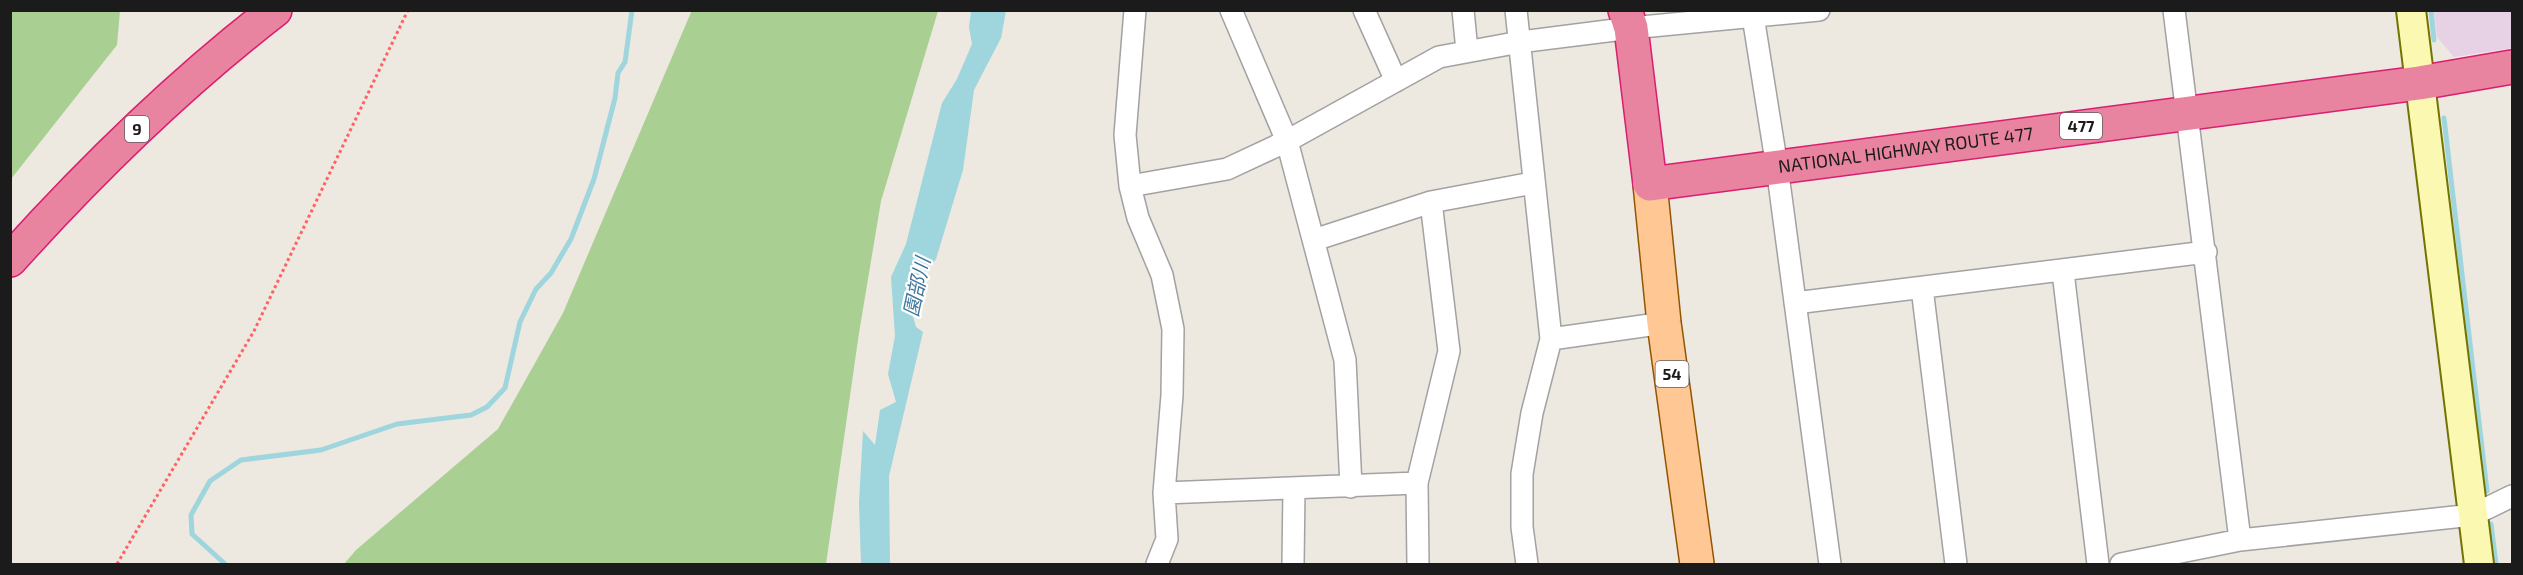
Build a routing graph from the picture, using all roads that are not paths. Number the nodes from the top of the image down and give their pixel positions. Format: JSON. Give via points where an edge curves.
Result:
{"nodes":[{"id":1,"x":1135,"y":10,"type":"edge"},
{"id":2,"x":1231,"y":10,"type":"edge"},
{"id":3,"x":1364,"y":10,"type":"edge"},
{"id":4,"x":1463,"y":10,"type":"edge"},
{"id":5,"x":1516,"y":10,"type":"edge"},
{"id":6,"x":1820,"y":10,"type":"edge"},
{"id":7,"x":2174,"y":10,"type":"edge"},
{"id":8,"x":2410,"y":10,"type":"edge"},
{"id":9,"x":261,"y":14,"type":"edge"},
{"id":10,"x":1753,"y":14,"type":"edge"},
{"id":11,"x":1628,"y":19,"type":"edge"},
{"id":12,"x":1520,"y":42,"type":"junction"},
{"id":13,"x":1467,"y":51,"type":"junction"},
{"id":14,"x":2512,"y":68,"type":"edge"},
{"id":15,"x":1395,"y":81,"type":"junction"},
{"id":16,"x":2419,"y":83,"type":"junction"},
{"id":17,"x":2188,"y":111,"type":"junction"},
{"id":18,"x":1287,"y":141,"type":"junction"},
{"id":19,"x":1777,"y":167,"type":"junction"},
{"id":20,"x":1533,"y":183,"type":"junction"},
{"id":21,"x":1650,"y":184,"type":"junction"},
{"id":22,"x":1130,"y":186,"type":"junction"},
{"id":23,"x":1431,"y":202,"type":"junction"},
{"id":24,"x":1314,"y":240,"type":"junction"},
{"id":25,"x":2206,"y":252,"type":"junction"},
{"id":26,"x":10,"y":260,"type":"edge"},
{"id":27,"x":2063,"y":272,"type":"junction"},
{"id":28,"x":1922,"y":288,"type":"junction"},
{"id":29,"x":1795,"y":303,"type":"junction"},
{"id":30,"x":1664,"y":323,"type":"junction"},
{"id":31,"x":1551,"y":339,"type":"junction"},
{"id":32,"x":1417,"y":483,"type":"junction"},
{"id":33,"x":1351,"y":487,"type":"junction"},
{"id":34,"x":1294,"y":489,"type":"junction"},
{"id":35,"x":1164,"y":493,"type":"junction"},
{"id":36,"x":2512,"y":496,"type":"edge"},
{"id":37,"x":2473,"y":515,"type":"junction"},
{"id":38,"x":2240,"y":540,"type":"junction"},
{"id":39,"x":1157,"y":564,"type":"edge"},
{"id":40,"x":1293,"y":564,"type":"edge"},
{"id":41,"x":1418,"y":564,"type":"edge"},
{"id":42,"x":1527,"y":564,"type":"edge"},
{"id":43,"x":1697,"y":564,"type":"edge"},
{"id":44,"x":1830,"y":564,"type":"edge"},
{"id":45,"x":1956,"y":564,"type":"edge"},
{"id":46,"x":2098,"y":564,"type":"edge"},
{"id":47,"x":2121,"y":564,"type":"edge"},
{"id":48,"x":2479,"y":564,"type":"edge"}],
"edges":[{"from":1,"to":22,"type":"street","via":[[1125,135]]},
{"from":2,"to":18,"type":"street"},
{"from":3,"to":15,"type":"street"},
{"from":4,"to":13,"type":"street"},
{"from":5,"to":12,"type":"street"},
{"from":6,"to":10,"type":"street"},
{"from":7,"to":17,"type":"street"},
{"from":8,"to":16,"type":"street"},
{"from":9,"to":26,"type":"highway","number":"9","via":[[83,180]]},
{"from":10,"to":11,"type":"street"},
{"from":10,"to":19,"type":"street"},
{"from":11,"to":12,"type":"street"},
{"from":11,"to":21,"type":"highway"},
{"from":12,"to":13,"type":"street"},
{"from":12,"to":20,"type":"street"},
{"from":13,"to":15,"type":"street","via":[[1439,57]]},
{"from":14,"to":16,"type":"highway","name":"NATIONAL HIGHWAY ROUTE 477","number":"477"},
{"from":15,"to":18,"type":"street"},
{"from":16,"to":17,"type":"highway","name":"NATIONAL HIGHWAY ROUTE 477","number":"477"},
{"from":16,"to":37,"type":"street"},
{"from":17,"to":19,"type":"highway","name":"NATIONAL HIGHWAY ROUTE 477","number":"477"},
{"from":17,"to":25,"type":"street"},
{"from":18,"to":22,"type":"street","via":[[1227,169]]},
{"from":18,"to":24,"type":"street"},
{"from":19,"to":21,"type":"highway","name":"NATIONAL HIGHWAY ROUTE 477","number":"477"},
{"from":19,"to":29,"type":"street"},
{"from":20,"to":23,"type":"street"},
{"from":20,"to":31,"type":"street"},
{"from":21,"to":30,"type":"main road","number":"54"},
{"from":22,"to":35,"type":"street","via":[[1138,218],[1162,275],[1173,329]]},
{"from":23,"to":24,"type":"street"},
{"from":23,"to":32,"type":"street","via":[[1449,351]]},
{"from":24,"to":33,"type":"street","via":[[1345,360]]},
{"from":25,"to":27,"type":"street"},
{"from":25,"to":38,"type":"street"},
{"from":27,"to":28,"type":"street"},
{"from":27,"to":46,"type":"street"},
{"from":28,"to":29,"type":"street"},
{"from":28,"to":45,"type":"street"},
{"from":29,"to":44,"type":"street"},
{"from":30,"to":31,"type":"street"},
{"from":30,"to":43,"type":"main road","number":"54"},
{"from":31,"to":42,"type":"street","via":[[1532,413],[1522,474]]},
{"from":32,"to":33,"type":"street"},
{"from":32,"to":41,"type":"street"},
{"from":33,"to":34,"type":"street"},
{"from":34,"to":35,"type":"street"},
{"from":34,"to":40,"type":"street"},
{"from":35,"to":39,"type":"street","via":[[1167,539]]},
{"from":36,"to":37,"type":"street"},
{"from":37,"to":38,"type":"street"},
{"from":37,"to":48,"type":"street"},
{"from":38,"to":47,"type":"street"}]}
